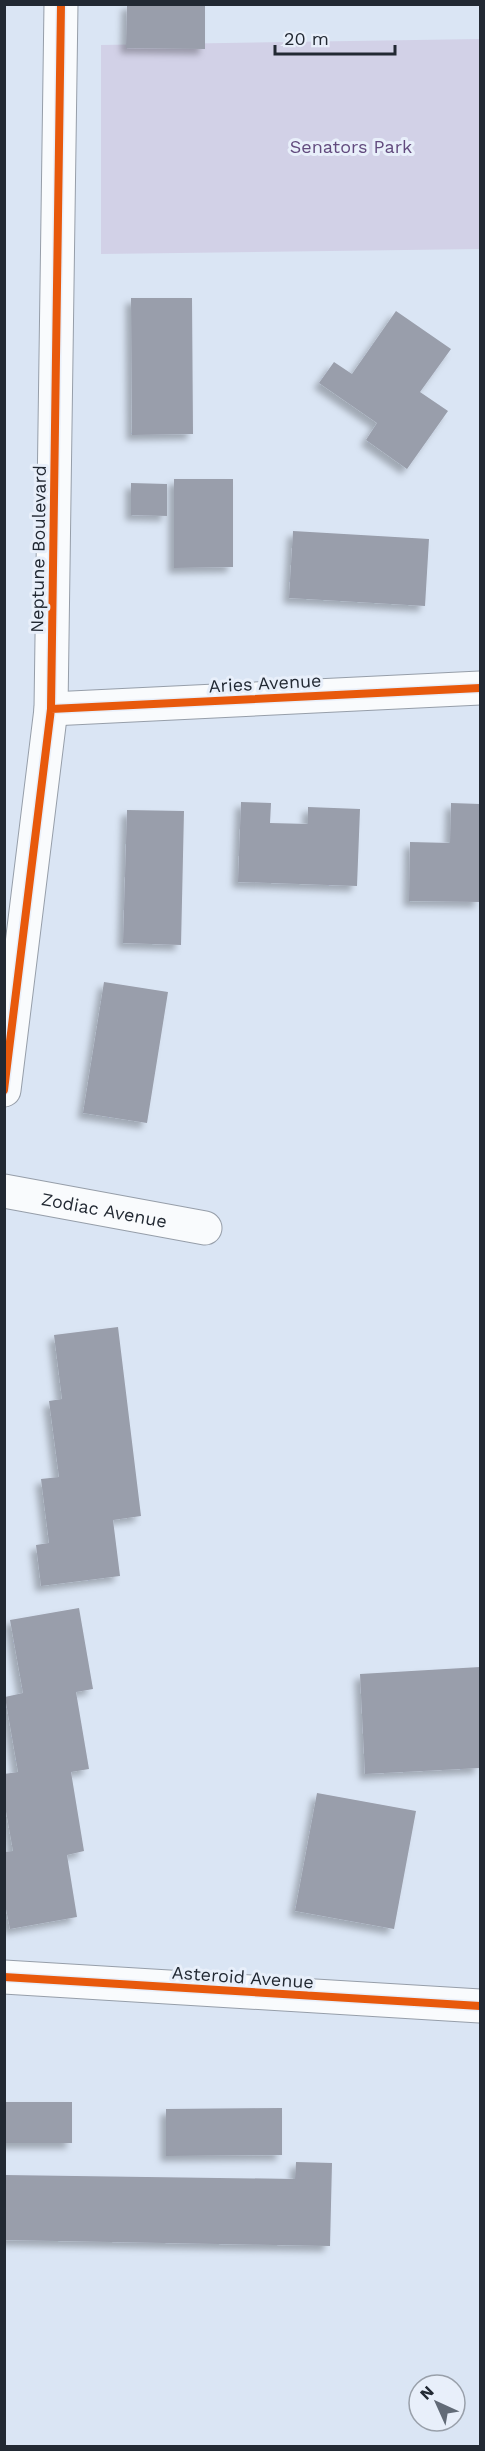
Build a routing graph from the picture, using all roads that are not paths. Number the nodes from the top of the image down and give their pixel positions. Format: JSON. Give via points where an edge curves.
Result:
{"nodes":[{"id":1,"x":61,"y":4,"type":"edge"},
{"id":2,"x":480,"y":688,"type":"edge"},
{"id":3,"x":51,"y":709,"type":"junction"},
{"id":4,"x":4,"y":1090,"type":"edge"},
{"id":5,"x":4,"y":1191,"type":"edge"},
{"id":6,"x":205,"y":1228,"type":"dead end"},
{"id":7,"x":4,"y":1977,"type":"edge"},
{"id":8,"x":480,"y":2006,"type":"edge"}],
"edges":[{"from":1,"to":3,"type":"street","name":"Neptune Boulevard"},
{"from":2,"to":3,"type":"street","name":"Aries Avenue"},
{"from":3,"to":4,"type":"street","name":"Neptune Boulevard"},
{"from":5,"to":6,"type":"street","name":"Zodiac Avenue"},
{"from":7,"to":8,"type":"street","name":"Asteroid Avenue"}]}
